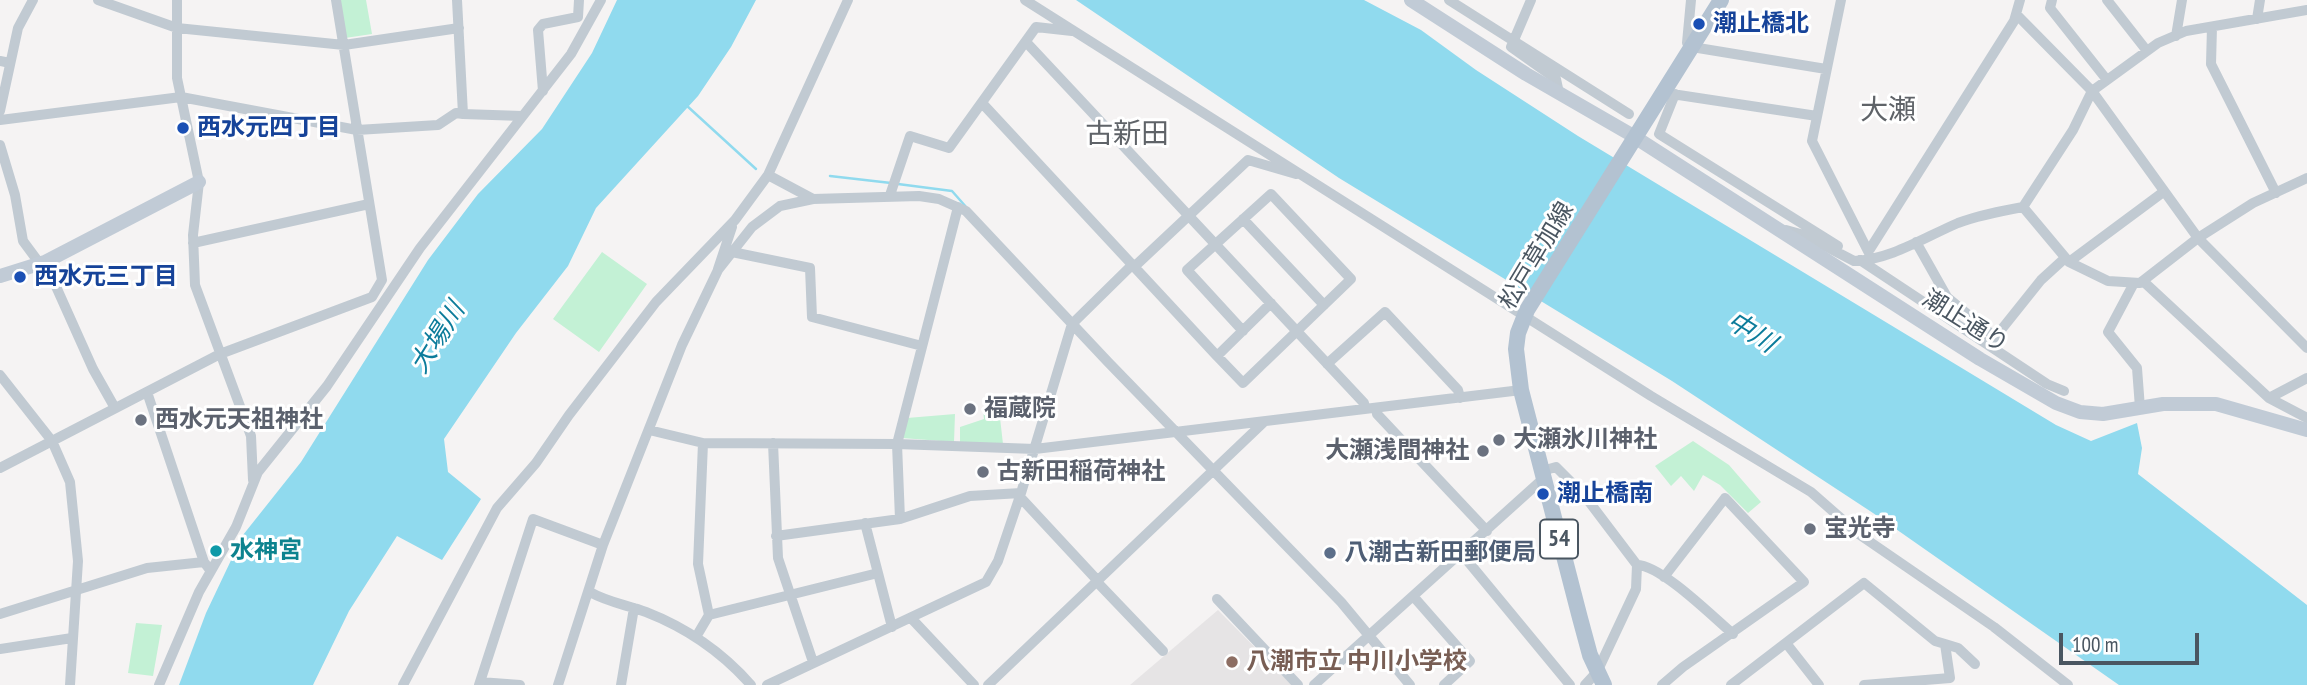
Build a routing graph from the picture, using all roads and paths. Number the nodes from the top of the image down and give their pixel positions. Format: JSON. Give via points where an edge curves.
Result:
{"nodes":[{"id":1,"x":33,"y":0,"type":"edge"},
{"id":2,"x":98,"y":0,"type":"edge"},
{"id":3,"x":177,"y":0,"type":"edge"},
{"id":4,"x":336,"y":0,"type":"edge"},
{"id":5,"x":457,"y":0,"type":"edge"},
{"id":6,"x":579,"y":0,"type":"edge"},
{"id":7,"x":601,"y":0,"type":"edge"},
{"id":8,"x":848,"y":0,"type":"edge"},
{"id":9,"x":1025,"y":0,"type":"edge"},
{"id":10,"x":1411,"y":0,"type":"edge"},
{"id":11,"x":1449,"y":0,"type":"edge"},
{"id":12,"x":1531,"y":0,"type":"edge"},
{"id":13,"x":1692,"y":0,"type":"edge"},
{"id":14,"x":1721,"y":0,"type":"edge"},
{"id":15,"x":1841,"y":0,"type":"edge"},
{"id":16,"x":2020,"y":0,"type":"edge"},
{"id":17,"x":2052,"y":0,"type":"edge"},
{"id":18,"x":2107,"y":0,"type":"edge"},
{"id":19,"x":2182,"y":0,"type":"edge"},
{"id":20,"x":2260,"y":0,"type":"edge"},
{"id":21,"x":2307,"y":10,"type":"edge"},
{"id":22,"x":2017,"y":15,"type":"junction"},
{"id":23,"x":2257,"y":19,"type":"junction"},
{"id":24,"x":2212,"y":27,"type":"junction"},
{"id":25,"x":177,"y":28,"type":"junction"},
{"id":26,"x":458,"y":28,"type":"junction"},
{"id":27,"x":1076,"y":32,"type":"junction"},
{"id":28,"x":2176,"y":36,"type":"junction"},
{"id":29,"x":1026,"y":42,"type":"junction"},
{"id":30,"x":1512,"y":42,"type":"junction"},
{"id":31,"x":344,"y":45,"type":"junction"},
{"id":32,"x":1692,"y":47,"type":"junction"},
{"id":33,"x":2147,"y":51,"type":"junction"},
{"id":34,"x":5,"y":62,"type":"edge"},
{"id":35,"x":1826,"y":69,"type":"junction"},
{"id":36,"x":2108,"y":80,"type":"junction"},
{"id":37,"x":543,"y":91,"type":"junction"},
{"id":38,"x":2092,"y":92,"type":"junction"},
{"id":39,"x":1559,"y":93,"type":"junction"},
{"id":40,"x":1670,"y":93,"type":"junction"},
{"id":41,"x":181,"y":97,"type":"junction"},
{"id":42,"x":982,"y":103,"type":"junction"},
{"id":43,"x":0,"y":111,"type":"edge"},
{"id":44,"x":463,"y":114,"type":"junction"},
{"id":45,"x":1629,"y":114,"type":"dead end"},
{"id":46,"x":522,"y":116,"type":"junction"},
{"id":47,"x":1817,"y":116,"type":"junction"},
{"id":48,"x":0,"y":120,"type":"edge"},
{"id":49,"x":357,"y":131,"type":"junction"},
{"id":50,"x":1632,"y":143,"type":"junction"},
{"id":51,"x":0,"y":145,"type":"edge"},
{"id":52,"x":768,"y":174,"type":"junction"},
{"id":53,"x":1301,"y":175,"type":"junction"},
{"id":54,"x":2307,"y":178,"type":"edge"},
{"id":55,"x":199,"y":182,"type":"junction"},
{"id":56,"x":2162,"y":193,"type":"junction"},
{"id":57,"x":2276,"y":193,"type":"junction"},
{"id":58,"x":890,"y":195,"type":"junction"},
{"id":59,"x":813,"y":199,"type":"junction"},
{"id":60,"x":369,"y":204,"type":"junction"},
{"id":61,"x":958,"y":207,"type":"junction"},
{"id":62,"x":2023,"y":207,"type":"junction"},
{"id":63,"x":1189,"y":216,"type":"junction"},
{"id":64,"x":1243,"y":219,"type":"junction"},
{"id":65,"x":735,"y":220,"type":"junction"},
{"id":66,"x":1769,"y":226,"type":"junction"},
{"id":67,"x":2198,"y":238,"type":"junction"},
{"id":68,"x":1916,"y":242,"type":"junction"},
{"id":69,"x":193,"y":243,"type":"junction"},
{"id":70,"x":1215,"y":244,"type":"junction"},
{"id":71,"x":732,"y":252,"type":"junction"},
{"id":72,"x":1866,"y":257,"type":"junction"},
{"id":73,"x":2066,"y":261,"type":"junction"},
{"id":74,"x":43,"y":263,"type":"junction"},
{"id":75,"x":1132,"y":267,"type":"junction"},
{"id":76,"x":718,"y":270,"type":"junction"},
{"id":77,"x":0,"y":276,"type":"edge"},
{"id":78,"x":2139,"y":283,"type":"junction"},
{"id":79,"x":1271,"y":303,"type":"junction"},
{"id":80,"x":1325,"y":304,"type":"junction"},
{"id":81,"x":1526,"y":313,"type":"junction"},
{"id":82,"x":1072,"y":324,"type":"junction"},
{"id":83,"x":1243,"y":331,"type":"junction"},
{"id":84,"x":1297,"y":331,"type":"junction"},
{"id":85,"x":1993,"y":342,"type":"junction"},
{"id":86,"x":922,"y":346,"type":"junction"},
{"id":87,"x":2307,"y":348,"type":"edge"},
{"id":88,"x":220,"y":354,"type":"junction"},
{"id":89,"x":1217,"y":356,"type":"junction"},
{"id":90,"x":1327,"y":364,"type":"junction"},
{"id":91,"x":0,"y":375,"type":"edge"},
{"id":92,"x":2307,"y":378,"type":"edge"},
{"id":93,"x":1521,"y":390,"type":"junction"},
{"id":94,"x":2064,"y":391,"type":"dead end"},
{"id":95,"x":146,"y":392,"type":"junction"},
{"id":96,"x":1460,"y":398,"type":"junction"},
{"id":97,"x":2269,"y":398,"type":"junction"},
{"id":98,"x":115,"y":408,"type":"junction"},
{"id":99,"x":1376,"y":408,"type":"junction"},
{"id":100,"x":2140,"y":408,"type":"junction"},
{"id":101,"x":1365,"y":409,"type":"junction"},
{"id":102,"x":2307,"y":418,"type":"edge"},
{"id":103,"x":1265,"y":422,"type":"junction"},
{"id":104,"x":649,"y":430,"type":"junction"},
{"id":105,"x":2307,"y":430,"type":"edge"},
{"id":106,"x":1177,"y":432,"type":"junction"},
{"id":107,"x":52,"y":441,"type":"junction"},
{"id":108,"x":703,"y":443,"type":"junction"},
{"id":109,"x":773,"y":443,"type":"junction"},
{"id":110,"x":897,"y":444,"type":"junction"},
{"id":111,"x":1035,"y":449,"type":"junction"},
{"id":112,"x":0,"y":468,"type":"edge"},
{"id":113,"x":1213,"y":471,"type":"junction"},
{"id":114,"x":1543,"y":474,"type":"junction"},
{"id":115,"x":253,"y":481,"type":"junction"},
{"id":116,"x":1021,"y":495,"type":"junction"},
{"id":117,"x":900,"y":519,"type":"junction"},
{"id":118,"x":865,"y":523,"type":"junction"},
{"id":119,"x":1487,"y":531,"type":"junction"},
{"id":120,"x":776,"y":536,"type":"junction"},
{"id":121,"x":603,"y":545,"type":"junction"},
{"id":122,"x":1461,"y":553,"type":"junction"},
{"id":123,"x":1637,"y":565,"type":"junction"},
{"id":124,"x":207,"y":566,"type":"junction"},
{"id":125,"x":878,"y":573,"type":"junction"},
{"id":126,"x":1664,"y":577,"type":"junction"},
{"id":127,"x":1098,"y":581,"type":"junction"},
{"id":128,"x":76,"y":590,"type":"junction"},
{"id":129,"x":590,"y":592,"type":"junction"},
{"id":130,"x":790,"y":595,"type":"junction"},
{"id":131,"x":1413,"y":596,"type":"junction"},
{"id":132,"x":1217,"y":599,"type":"dead end"},
{"id":133,"x":634,"y":608,"type":"junction"},
{"id":134,"x":0,"y":614,"type":"edge"},
{"id":135,"x":709,"y":615,"type":"junction"},
{"id":136,"x":911,"y":618,"type":"junction"},
{"id":137,"x":892,"y":627,"type":"junction"},
{"id":138,"x":1371,"y":634,"type":"junction"},
{"id":139,"x":1733,"y":634,"type":"junction"},
{"id":140,"x":695,"y":636,"type":"junction"},
{"id":141,"x":72,"y":638,"type":"junction"},
{"id":142,"x":1786,"y":643,"type":"junction"},
{"id":143,"x":1945,"y":644,"type":"junction"},
{"id":144,"x":0,"y":649,"type":"edge"},
{"id":145,"x":1163,"y":651,"type":"dead end"},
{"id":146,"x":813,"y":662,"type":"junction"},
{"id":147,"x":1975,"y":664,"type":"dead end"},
{"id":148,"x":1600,"y":678,"type":"edge"},
{"id":149,"x":480,"y":683,"type":"edge"},
{"id":150,"x":1405,"y":683,"type":"edge"},
{"id":151,"x":70,"y":685,"type":"edge"},
{"id":152,"x":159,"y":685,"type":"edge"},
{"id":153,"x":403,"y":685,"type":"edge"},
{"id":154,"x":520,"y":685,"type":"edge"},
{"id":155,"x":558,"y":685,"type":"edge"},
{"id":156,"x":621,"y":685,"type":"edge"},
{"id":157,"x":751,"y":685,"type":"edge"},
{"id":158,"x":767,"y":685,"type":"edge"},
{"id":159,"x":974,"y":685,"type":"edge"},
{"id":160,"x":988,"y":685,"type":"edge"},
{"id":161,"x":1298,"y":685,"type":"edge"},
{"id":162,"x":1314,"y":685,"type":"edge"},
{"id":163,"x":1444,"y":685,"type":"edge"},
{"id":164,"x":1570,"y":685,"type":"edge"},
{"id":165,"x":1585,"y":685,"type":"edge"},
{"id":166,"x":1662,"y":685,"type":"edge"},
{"id":167,"x":1731,"y":685,"type":"edge"},
{"id":168,"x":1819,"y":685,"type":"edge"},
{"id":169,"x":1864,"y":685,"type":"edge"},
{"id":170,"x":2068,"y":685,"type":"edge"}],
"edges":[{"from":1,"to":34,"type":"street"},
{"from":2,"to":25,"type":"street"},
{"from":3,"to":25,"type":"street"},
{"from":4,"to":31,"type":"street"},
{"from":5,"to":26,"type":"street"},
{"from":6,"to":37,"type":"street","via":[[578,17],[543,23],[538,30]]},
{"from":7,"to":37,"type":"street"},
{"from":8,"to":52,"type":"street"},
{"from":9,"to":27,"type":"street"},
{"from":10,"to":39,"type":"street","name":"潮止通り"},
{"from":11,"to":30,"type":"street"},
{"from":12,"to":30,"type":"street"},
{"from":13,"to":32,"type":"street","via":[[1686,35]]},
{"from":14,"to":32,"type":"main road","name":"松戸草加線","number":"54"},
{"from":15,"to":35,"type":"street"},
{"from":16,"to":22,"type":"street"},
{"from":17,"to":36,"type":"street","via":[[2050,8]]},
{"from":18,"to":33,"type":"street"},
{"from":19,"to":28,"type":"street"},
{"from":20,"to":23,"type":"street"},
{"from":21,"to":23,"type":"street"},
{"from":22,"to":38,"type":"street"},
{"from":22,"to":72,"type":"street"},
{"from":23,"to":24,"type":"street"},
{"from":24,"to":28,"type":"street"},
{"from":24,"to":57,"type":"street","via":[[2211,64]]},
{"from":25,"to":31,"type":"street"},
{"from":25,"to":41,"type":"street"},
{"from":26,"to":31,"type":"street"},
{"from":26,"to":44,"type":"street"},
{"from":27,"to":29,"type":"street","via":[[1036,27]]},
{"from":27,"to":53,"type":"street"},
{"from":28,"to":33,"type":"street"},
{"from":29,"to":42,"type":"street"},
{"from":29,"to":63,"type":"street"},
{"from":30,"to":39,"type":"street","via":[[1511,47],[1523,58],[1556,79]]},
{"from":30,"to":45,"type":"street"},
{"from":31,"to":49,"type":"street"},
{"from":32,"to":35,"type":"street"},
{"from":32,"to":40,"type":"main road","name":"松戸草加線","number":"54"},
{"from":33,"to":36,"type":"street"},
{"from":34,"to":43,"type":"street"},
{"from":35,"to":47,"type":"street"},
{"from":36,"to":38,"type":"street"},
{"from":37,"to":46,"type":"street"},
{"from":38,"to":56,"type":"street"},
{"from":38,"to":62,"type":"street"},
{"from":39,"to":50,"type":"street","name":"潮止通り"},
{"from":40,"to":47,"type":"street"},
{"from":40,"to":50,"type":"main road","name":"松戸草加線","number":"54"},
{"from":40,"to":72,"type":"street","via":[[1658,134]]},
{"from":41,"to":48,"type":"street"},
{"from":41,"to":49,"type":"street"},
{"from":41,"to":55,"type":"street"},
{"from":42,"to":58,"type":"street","via":[[949,148],[910,136]]},
{"from":42,"to":75,"type":"street"},
{"from":44,"to":46,"type":"street"},
{"from":44,"to":49,"type":"street","via":[[456,113],[438,125]]},
{"from":46,"to":115,"type":"street","via":[[428,237],[327,386]]},
{"from":47,"to":72,"type":"street","via":[[1812,141]]},
{"from":49,"to":60,"type":"street"},
{"from":50,"to":66,"type":"street","name":"潮止通り"},
{"from":50,"to":81,"type":"main road","name":"松戸草加線","number":"54"},
{"from":51,"to":74,"type":"street","via":[[23,241]]},
{"from":52,"to":59,"type":"street"},
{"from":52,"to":65,"type":"street"},
{"from":53,"to":63,"type":"street","via":[[1248,160]]},
{"from":53,"to":81,"type":"street"},
{"from":54,"to":57,"type":"street"},
{"from":55,"to":69,"type":"street"},
{"from":55,"to":74,"type":"street"},
{"from":56,"to":67,"type":"street"},
{"from":56,"to":73,"type":"street"},
{"from":57,"to":67,"type":"street"},
{"from":58,"to":59,"type":"street"},
{"from":58,"to":61,"type":"street","via":[[930,197]]},
{"from":59,"to":71,"type":"street","via":[[780,206],[760,219]]},
{"from":60,"to":69,"type":"street"},
{"from":60,"to":88,"type":"street","via":[[382,280],[372,297]]},
{"from":61,"to":82,"type":"street"},
{"from":61,"to":86,"type":"street"},
{"from":62,"to":68,"type":"street","via":[[1972,218]]},
{"from":62,"to":73,"type":"street"},
{"from":63,"to":70,"type":"street"},
{"from":63,"to":75,"type":"street"},
{"from":64,"to":70,"type":"street"},
{"from":64,"to":80,"type":"street"},
{"from":64,"to":80,"type":"street","via":[[1271,194],[1352,279]]},
{"from":65,"to":76,"type":"street"},
{"from":65,"to":153,"type":"street","via":[[656,302],[537,463],[497,509]]},
{"from":66,"to":72,"type":"street","via":[[1804,234],[1842,256]]},
{"from":66,"to":100,"type":"street","name":"潮止通り","via":[[2056,403],[2092,414]]},
{"from":67,"to":78,"type":"street"},
{"from":67,"to":87,"type":"street"},
{"from":68,"to":72,"type":"street"},
{"from":68,"to":85,"type":"street","via":[[1947,298]]},
{"from":69,"to":88,"type":"street","via":[[195,285]]},
{"from":70,"to":79,"type":"street"},
{"from":70,"to":83,"type":"street","via":[[1187,270]]},
{"from":71,"to":76,"type":"street"},
{"from":71,"to":86,"type":"street","via":[[810,268],[812,317]]},
{"from":72,"to":85,"type":"street"},
{"from":73,"to":78,"type":"street","via":[[2108,281]]},
{"from":73,"to":85,"type":"street","via":[[2041,280]]},
{"from":74,"to":77,"type":"street"},
{"from":74,"to":98,"type":"street"},
{"from":75,"to":82,"type":"street"},
{"from":75,"to":89,"type":"street"},
{"from":76,"to":104,"type":"street"},
{"from":78,"to":97,"type":"street"},
{"from":78,"to":100,"type":"street","via":[[2108,331],[2137,368]]},
{"from":79,"to":83,"type":"street"},
{"from":79,"to":84,"type":"street"},
{"from":80,"to":84,"type":"street"},
{"from":81,"to":93,"type":"main road","name":"松戸草加線","number":"54","via":[[1516,348]]},
{"from":81,"to":170,"type":"street","via":[[1811,492],[1860,535],[1994,627]]},
{"from":82,"to":106,"type":"street"},
{"from":82,"to":111,"type":"street"},
{"from":83,"to":89,"type":"street"},
{"from":84,"to":89,"type":"street","via":[[1243,383]]},
{"from":84,"to":90,"type":"street"},
{"from":85,"to":94,"type":"street","via":[[2047,384]]},
{"from":86,"to":110,"type":"street"},
{"from":88,"to":95,"type":"street"},
{"from":88,"to":115,"type":"street","via":[[251,436]]},
{"from":90,"to":96,"type":"street","via":[[1385,312],[1458,390]]},
{"from":90,"to":101,"type":"street"},
{"from":91,"to":107,"type":"street"},
{"from":92,"to":97,"type":"street"},
{"from":93,"to":96,"type":"street"},
{"from":93,"to":114,"type":"main road","name":"松戸草加線","number":"54"},
{"from":95,"to":98,"type":"street"},
{"from":95,"to":124,"type":"street"},
{"from":96,"to":99,"type":"street"},
{"from":97,"to":102,"type":"street"},
{"from":98,"to":107,"type":"street"},
{"from":99,"to":101,"type":"street"},
{"from":99,"to":119,"type":"street"},
{"from":100,"to":105,"type":"street","name":"潮止通り","via":[[2216,404]]},
{"from":101,"to":103,"type":"street"},
{"from":103,"to":106,"type":"street"},
{"from":103,"to":113,"type":"street"},
{"from":104,"to":108,"type":"street"},
{"from":104,"to":121,"type":"street"},
{"from":106,"to":111,"type":"street"},
{"from":106,"to":113,"type":"street"},
{"from":107,"to":112,"type":"street"},
{"from":107,"to":128,"type":"street","via":[[70,482],[78,541]]},
{"from":108,"to":109,"type":"street"},
{"from":108,"to":135,"type":"street","via":[[698,564]]},
{"from":109,"to":110,"type":"street"},
{"from":109,"to":120,"type":"street"},
{"from":110,"to":111,"type":"street"},
{"from":110,"to":117,"type":"street"},
{"from":111,"to":116,"type":"street"},
{"from":113,"to":127,"type":"street"},
{"from":113,"to":138,"type":"street"},
{"from":114,"to":119,"type":"street"},
{"from":114,"to":123,"type":"street","via":[[1556,467],[1584,495]]},
{"from":114,"to":148,"type":"main road","name":"松戸草加線","number":"54"},
{"from":115,"to":124,"type":"street","via":[[236,527]]},
{"from":116,"to":117,"type":"street","via":[[970,496]]},
{"from":116,"to":127,"type":"street"},
{"from":116,"to":136,"type":"street","via":[[986,582]]},
{"from":117,"to":118,"type":"street"},
{"from":118,"to":120,"type":"street"},
{"from":118,"to":125,"type":"street"},
{"from":119,"to":122,"type":"street"},
{"from":120,"to":130,"type":"street"},
{"from":121,"to":129,"type":"street"},
{"from":121,"to":149,"type":"street","via":[[533,519]]},
{"from":122,"to":131,"type":"street"},
{"from":122,"to":164,"type":"street"},
{"from":123,"to":126,"type":"street"},
{"from":123,"to":148,"type":"street","via":[[1636,589]]},
{"from":124,"to":128,"type":"street","via":[[147,568]]},
{"from":124,"to":152,"type":"street"},
{"from":125,"to":130,"type":"street"},
{"from":125,"to":137,"type":"street"},
{"from":126,"to":139,"type":"street"},
{"from":126,"to":139,"type":"street","via":[[1725,498],[1804,582]]},
{"from":127,"to":145,"type":"street"},
{"from":127,"to":160,"type":"street"},
{"from":128,"to":134,"type":"street"},
{"from":128,"to":141,"type":"street"},
{"from":129,"to":133,"type":"street"},
{"from":129,"to":155,"type":"street"},
{"from":130,"to":135,"type":"street"},
{"from":130,"to":146,"type":"street"},
{"from":131,"to":138,"type":"street"},
{"from":131,"to":163,"type":"street","via":[[1470,661]]},
{"from":132,"to":161,"type":"street"},
{"from":133,"to":140,"type":"street"},
{"from":133,"to":156,"type":"street"},
{"from":135,"to":140,"type":"street"},
{"from":136,"to":137,"type":"street"},
{"from":136,"to":159,"type":"street"},
{"from":137,"to":146,"type":"street"},
{"from":138,"to":150,"type":"street"},
{"from":138,"to":162,"type":"street"},
{"from":139,"to":166,"type":"street"},
{"from":140,"to":157,"type":"street"},
{"from":141,"to":144,"type":"street"},
{"from":141,"to":151,"type":"street"},
{"from":142,"to":143,"type":"street","via":[[1864,583],[1934,641]]},
{"from":142,"to":167,"type":"street"},
{"from":142,"to":168,"type":"street"},
{"from":143,"to":147,"type":"street","via":[[1958,648]]},
{"from":143,"to":169,"type":"street","via":[[1950,678]]},
{"from":146,"to":158,"type":"street"},
{"from":148,"to":165,"type":"street"},
{"from":149,"to":154,"type":"street"}]}
